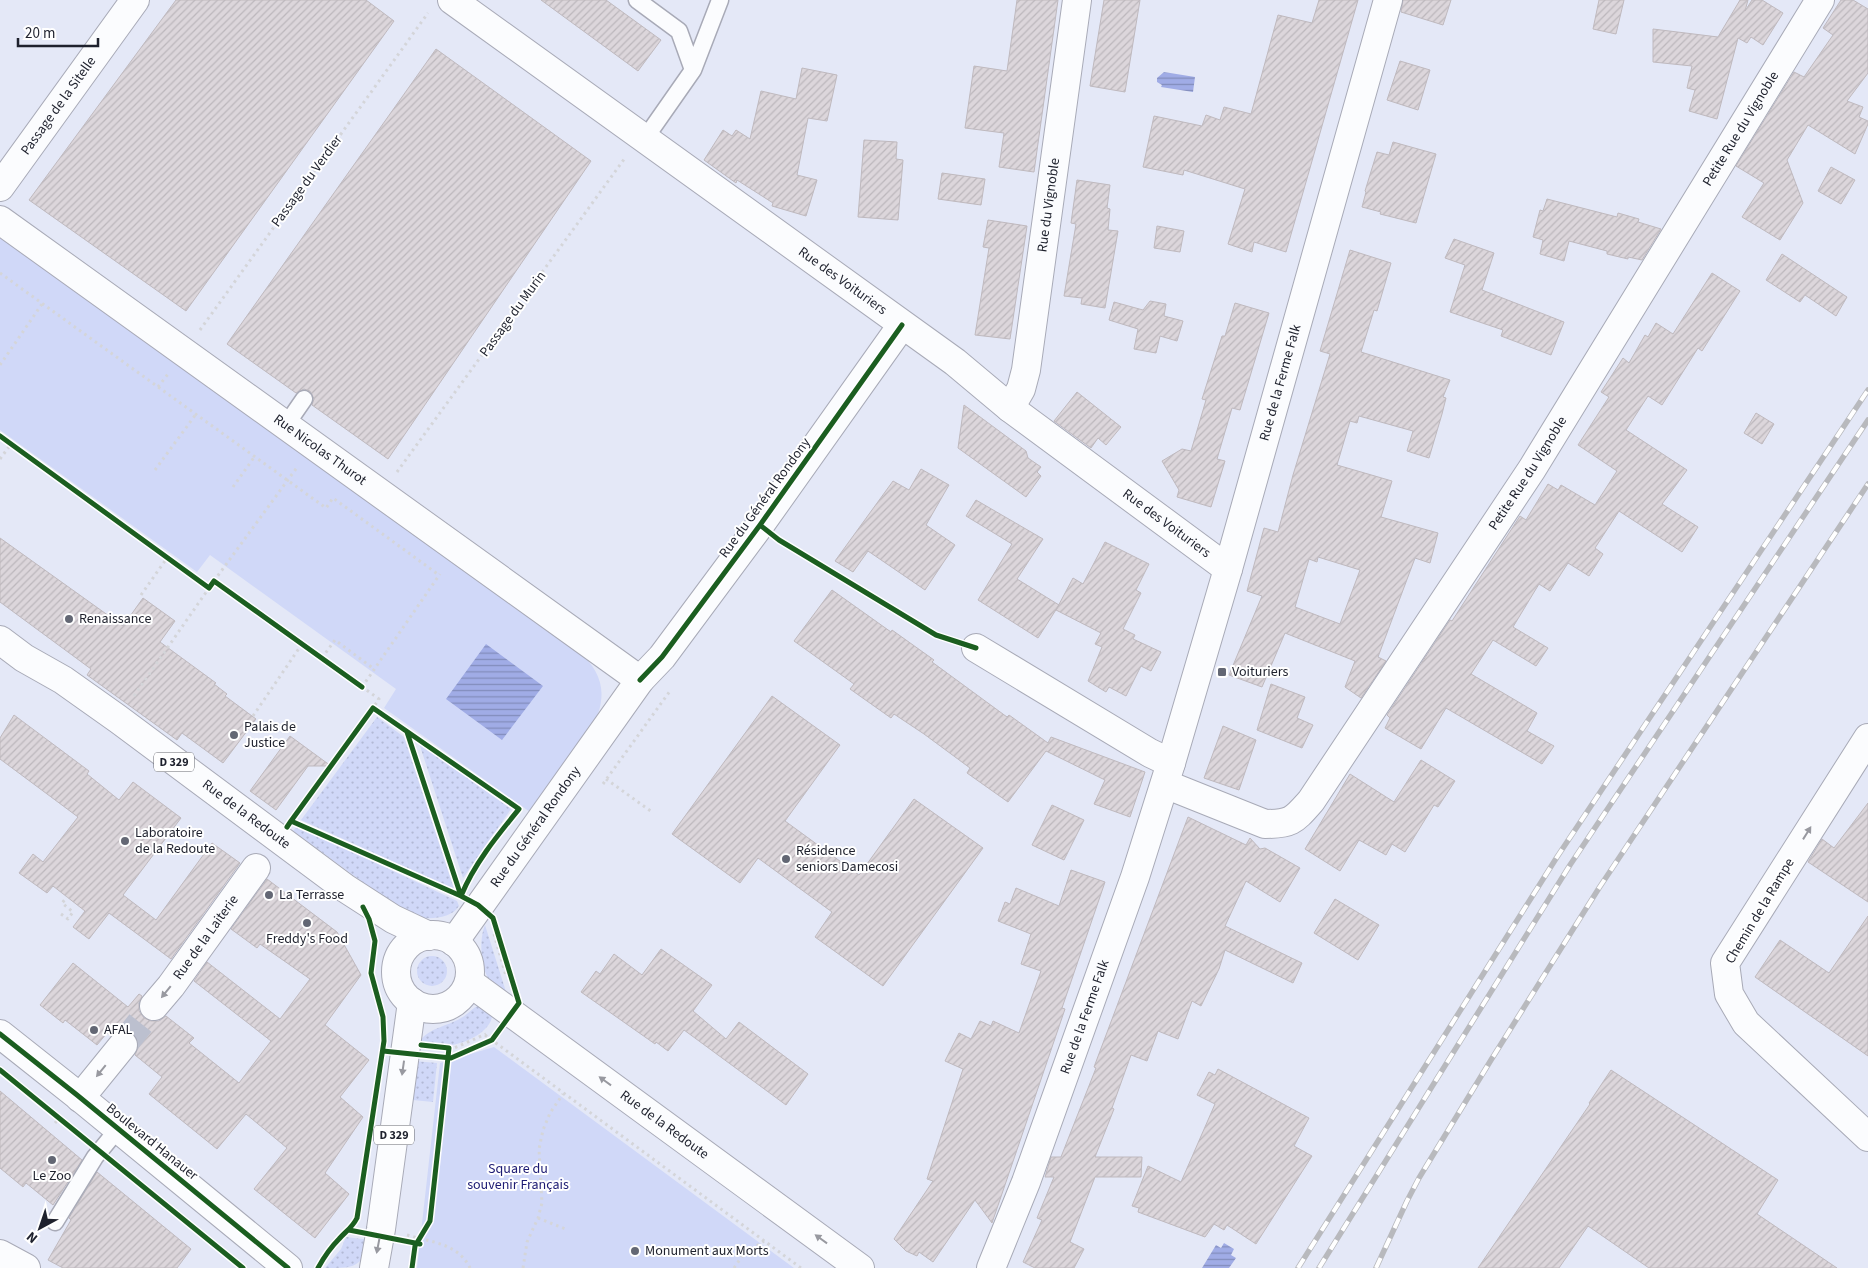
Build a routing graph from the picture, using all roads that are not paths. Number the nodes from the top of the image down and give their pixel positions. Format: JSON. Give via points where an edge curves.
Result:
{"nodes":[{"id":1,"x":135,"y":0,"type":"edge"},
{"id":2,"x":637,"y":0,"type":"edge"},
{"id":3,"x":720,"y":0,"type":"edge"},
{"id":4,"x":1077,"y":0,"type":"edge"},
{"id":5,"x":1388,"y":0,"type":"edge"},
{"id":6,"x":1820,"y":0,"type":"edge"},
{"id":7,"x":441,"y":5,"type":"edge"},
{"id":8,"x":693,"y":70,"type":"junction"},
{"id":9,"x":636,"y":147,"type":"junction"},
{"id":10,"x":0,"y":187,"type":"edge"},
{"id":11,"x":0,"y":220,"type":"edge"},
{"id":12,"x":902,"y":325,"type":"junction"},
{"id":13,"x":304,"y":399,"type":"dead end"},
{"id":14,"x":1010,"y":408,"type":"junction"},
{"id":15,"x":286,"y":425,"type":"junction"},
{"id":16,"x":1228,"y":569,"type":"junction"},
{"id":17,"x":0,"y":640,"type":"edge"},
{"id":18,"x":976,"y":648,"type":"dead end"},
{"id":19,"x":640,"y":680,"type":"junction"},
{"id":20,"x":1868,"y":738,"type":"edge"},
{"id":21,"x":1168,"y":774,"type":"junction"},
{"id":22,"x":256,"y":868,"type":"dead end"},
{"id":23,"x":345,"y":888,"type":"junction"},
{"id":24,"x":441,"y":939,"type":"junction"},
{"id":25,"x":396,"y":965,"type":"junction"},
{"id":26,"x":469,"y":982,"type":"junction"},
{"id":27,"x":412,"y":1002,"type":"junction"},
{"id":28,"x":154,"y":1006,"type":"tunnel mouth"},
{"id":29,"x":0,"y":1034,"type":"edge"},
{"id":30,"x":123,"y":1045,"type":"tunnel mouth"},
{"id":31,"x":80,"y":1098,"type":"junction"},
{"id":32,"x":118,"y":1129,"type":"junction"},
{"id":33,"x":1868,"y":1137,"type":"edge"},
{"id":34,"x":55,"y":1222,"type":"dead end"},
{"id":35,"x":0,"y":1254,"type":"edge"},
{"id":36,"x":26,"y":1268,"type":"edge"},
{"id":37,"x":288,"y":1268,"type":"edge"},
{"id":38,"x":374,"y":1268,"type":"edge"},
{"id":39,"x":860,"y":1268,"type":"edge"},
{"id":40,"x":991,"y":1268,"type":"edge"}],
"edges":[{"from":1,"to":10,"type":"street","name":"Passage de la Sitelle"},
{"from":2,"to":8,"type":"lane","via":[[679,31]]},
{"from":3,"to":8,"type":"lane"},
{"from":4,"to":14,"type":"street","name":"Rue du Vignoble","via":[[1026,370],[1021,390]]},
{"from":5,"to":16,"type":"street","name":"Rue de la Ferme Falk"},
{"from":6,"to":21,"type":"street","name":"Petite Rue du Vignoble","via":[[1532,470],[1311,801],[1296,818],[1283,824],[1265,824]]},
{"from":7,"to":9,"type":"street","name":"Rue des Voituriers"},
{"from":8,"to":9,"type":"lane"},
{"from":9,"to":12,"type":"street","name":"Rue des Voituriers"},
{"from":11,"to":15,"type":"street","name":"Rue Nicolas Thurot"},
{"from":12,"to":14,"type":"street","name":"Rue des Voituriers","via":[[955,362]]},
{"from":12,"to":19,"type":"street","name":"Rue du Général Rondony","via":[[760,525],[662,657]]},
{"from":13,"to":15,"type":"lane"},
{"from":14,"to":16,"type":"street","name":"Rue des Voituriers"},
{"from":15,"to":19,"type":"street","name":"Rue Nicolas Thurot"},
{"from":16,"to":21,"type":"street","name":"Rue de la Ferme Falk"},
{"from":17,"to":23,"type":"street","name":"Rue de la Redoute","number":"D 329","via":[[118,719]]},
{"from":18,"to":21,"type":"street","via":[[1150,753]]},
{"from":19,"to":24,"type":"street","name":"Rue du Général Rondony","via":[[476,908]]},
{"from":33,"to":20,"type":"street","name":"Chemin de la Rampe","one_way":true,"via":[[1746,1024],[1730,994],[1725,963]]},
{"from":21,"to":40,"type":"street","name":"Rue de la Ferme Falk","via":[[1026,1182]]},
{"from":22,"to":28,"type":"street","name":"Rue de la Laiterie","one_way":true},
{"from":23,"to":24,"type":"street","name":"Rue de la Redoute","number":"D 329","via":[[393,919]]},
{"from":23,"to":25,"type":"street","name":"Rue de la Redoute","number":"D 329","via":[[383,931]]},
{"from":24,"to":25,"type":"street","via":[[412,942],[403,950]]},
{"from":24,"to":26,"type":"street","via":[[461,949],[467,958]]},
{"from":25,"to":27,"type":"street","via":[[401,990]]},
{"from":26,"to":27,"type":"street","via":[[457,999],[443,1007],[426,1008]]},
{"from":39,"to":26,"type":"street","name":"Rue de la Redoute","one_way":true},
{"from":27,"to":38,"type":"street","number":"D 329","one_way":true,"via":[[418,1050]]},
{"from":29,"to":31,"type":"street","name":"Boulevard Hanauer"},
{"from":30,"to":31,"type":"street","one_way":true},
{"from":31,"to":32,"type":"street","name":"Boulevard Hanauer"},
{"from":32,"to":34,"type":"lane","via":[[95,1157]]},
{"from":32,"to":37,"type":"street","name":"Boulevard Hanauer"},
{"from":35,"to":36,"type":"street"}]}
